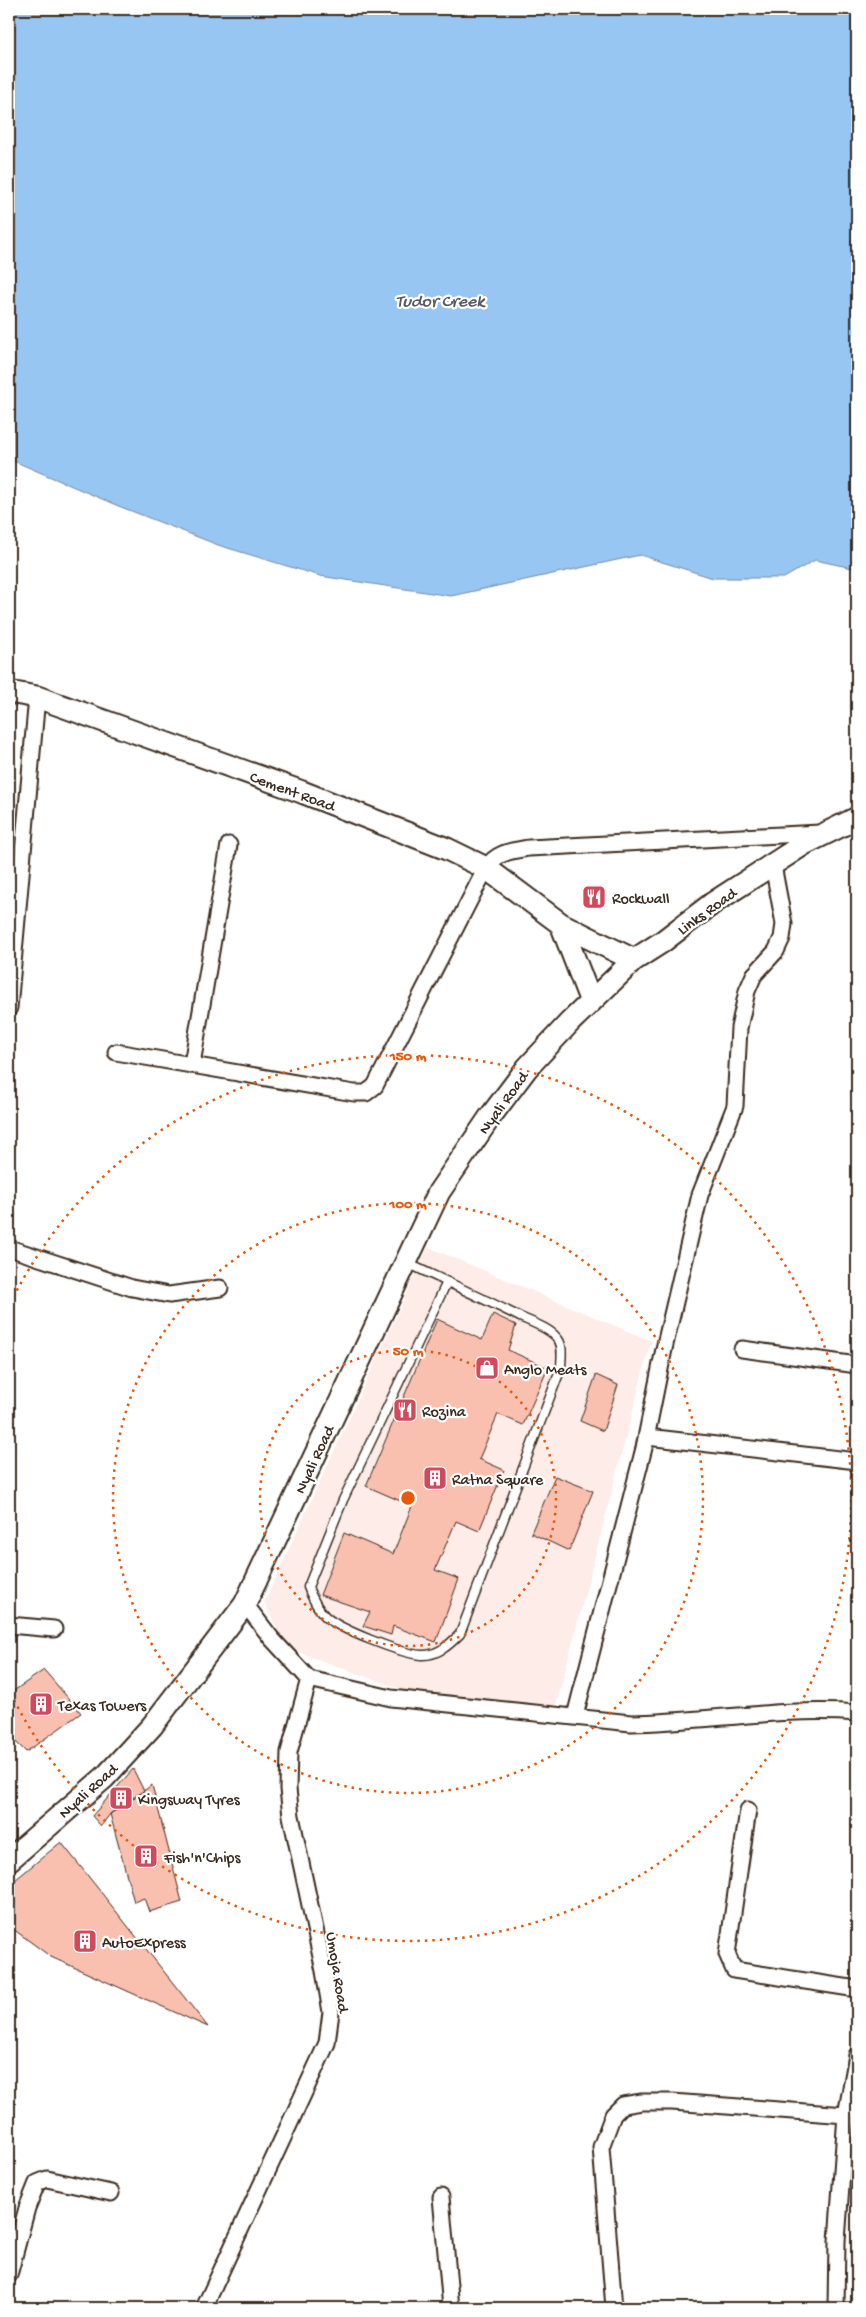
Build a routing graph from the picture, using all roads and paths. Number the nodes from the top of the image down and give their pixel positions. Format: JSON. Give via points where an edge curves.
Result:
{"nodes":[{"id":1,"x":9,"y":692,"type":"edge"},
{"id":2,"x":37,"y":697,"type":"junction"},
{"id":3,"x":857,"y":818,"type":"edge"},
{"id":4,"x":828,"y":833,"type":"junction"},
{"id":5,"x":229,"y":845,"type":"dead end"},
{"id":6,"x":773,"y":865,"type":"junction"},
{"id":7,"x":486,"y":868,"type":"junction"},
{"id":8,"x":560,"y":924,"type":"junction"},
{"id":9,"x":634,"y":960,"type":"junction"},
{"id":10,"x":591,"y":1002,"type":"junction"},
{"id":11,"x":9,"y":1008,"type":"edge"},
{"id":12,"x":570,"y":1022,"type":"joint"},
{"id":13,"x":116,"y":1052,"type":"dead end"},
{"id":14,"x":192,"y":1064,"type":"junction"},
{"id":15,"x":9,"y":1248,"type":"edge"},
{"id":16,"x":406,"y":1263,"type":"junction"},
{"id":17,"x":446,"y":1282,"type":"junction"},
{"id":18,"x":220,"y":1288,"type":"dead end"},
{"id":19,"x":742,"y":1349,"type":"dead end"},
{"id":20,"x":857,"y":1365,"type":"edge"},
{"id":21,"x":647,"y":1437,"type":"junction"},
{"id":22,"x":857,"y":1461,"type":"edge"},
{"id":23,"x":245,"y":1604,"type":"junction"},
{"id":24,"x":9,"y":1625,"type":"edge"},
{"id":25,"x":54,"y":1629,"type":"dead end"},
{"id":26,"x":309,"y":1679,"type":"junction"},
{"id":27,"x":857,"y":1713,"type":"edge"},
{"id":28,"x":574,"y":1716,"type":"junction"},
{"id":29,"x":748,"y":1810,"type":"dead end"},
{"id":30,"x":9,"y":1860,"type":"edge"},
{"id":31,"x":857,"y":1989,"type":"edge"},
{"id":32,"x":857,"y":2055,"type":"edge"},
{"id":33,"x":846,"y":2114,"type":"junction"},
{"id":34,"x":111,"y":2193,"type":"dead end"},
{"id":35,"x":441,"y":2197,"type":"dead end"},
{"id":36,"x":13,"y":2244,"type":"edge"},
{"id":37,"x":9,"y":2275,"type":"edge"},
{"id":38,"x":204,"y":2308,"type":"edge"},
{"id":39,"x":450,"y":2308,"type":"edge"},
{"id":40,"x":614,"y":2308,"type":"edge"},
{"id":41,"x":836,"y":2308,"type":"edge"}],
"edges":[{"from":1,"to":2,"type":"main road","name":"Cement Road"},
{"from":2,"to":7,"type":"main road","name":"Cement Road","via":[[319,799],[447,849]]},
{"from":2,"to":11,"type":"street"},
{"from":3,"to":4,"type":"main road","name":"Links Road"},
{"from":4,"to":6,"type":"main road","name":"Links Road"},
{"from":4,"to":7,"type":"street","via":[[529,848],[506,851]]},
{"from":5,"to":14,"type":"street"},
{"from":6,"to":9,"type":"main road","name":"Links Road"},
{"from":6,"to":21,"type":"street","via":[[784,924],[782,938],[776,951],[754,975],[747,991],[739,1028],[734,1106],[700,1195]]},
{"from":7,"to":8,"type":"main road","name":"Cement Road"},
{"from":7,"to":14,"type":"street","via":[[371,1090],[354,1094]]},
{"from":8,"to":9,"type":"main road","name":"Cement Road"},
{"from":8,"to":10,"type":"main road"},
{"from":9,"to":10,"type":"main road","name":"Links Road"},
{"from":10,"to":12,"type":"main road","name":"Links Road"},
{"from":12,"to":16,"type":"main road","name":"Nyali Road","via":[[527,1068],[439,1192]]},
{"from":13,"to":14,"type":"street"},
{"from":15,"to":18,"type":"street","via":[[132,1288],[169,1295]]},
{"from":16,"to":17,"type":"lane"},
{"from":16,"to":23,"type":"main road","name":"Nyali Road"},
{"from":17,"to":17,"type":"lane","via":[[557,1338],[562,1349],[561,1368],[460,1634],[445,1649],[422,1655],[371,1640],[326,1618],[313,1600],[308,1586],[343,1500]]},
{"from":19,"to":20,"type":"street"},
{"from":21,"to":22,"type":"street"},
{"from":21,"to":28,"type":"street"},
{"from":23,"to":26,"type":"street"},
{"from":23,"to":30,"type":"main road","name":"Nyali Road","via":[[157,1719],[104,1777]]},
{"from":24,"to":25,"type":"street"},
{"from":26,"to":28,"type":"street","via":[[390,1698]]},
{"from":26,"to":38,"type":"street","name":"Umoja Road","via":[[289,1752],[288,1789],[331,2012],[327,2043]]},
{"from":27,"to":28,"type":"street","via":[[791,1713],[670,1723],[631,1723]]},
{"from":29,"to":31,"type":"street","via":[[727,1954],[730,1964],[734,1970]]},
{"from":32,"to":33,"type":"street"},
{"from":33,"to":40,"type":"street","via":[[672,2102],[623,2105],[613,2115],[602,2147]]},
{"from":33,"to":41,"type":"street"},
{"from":34,"to":36,"type":"street","via":[[47,2179],[37,2183]]},
{"from":35,"to":39,"type":"street"},
{"from":36,"to":37,"type":"street"}]}
